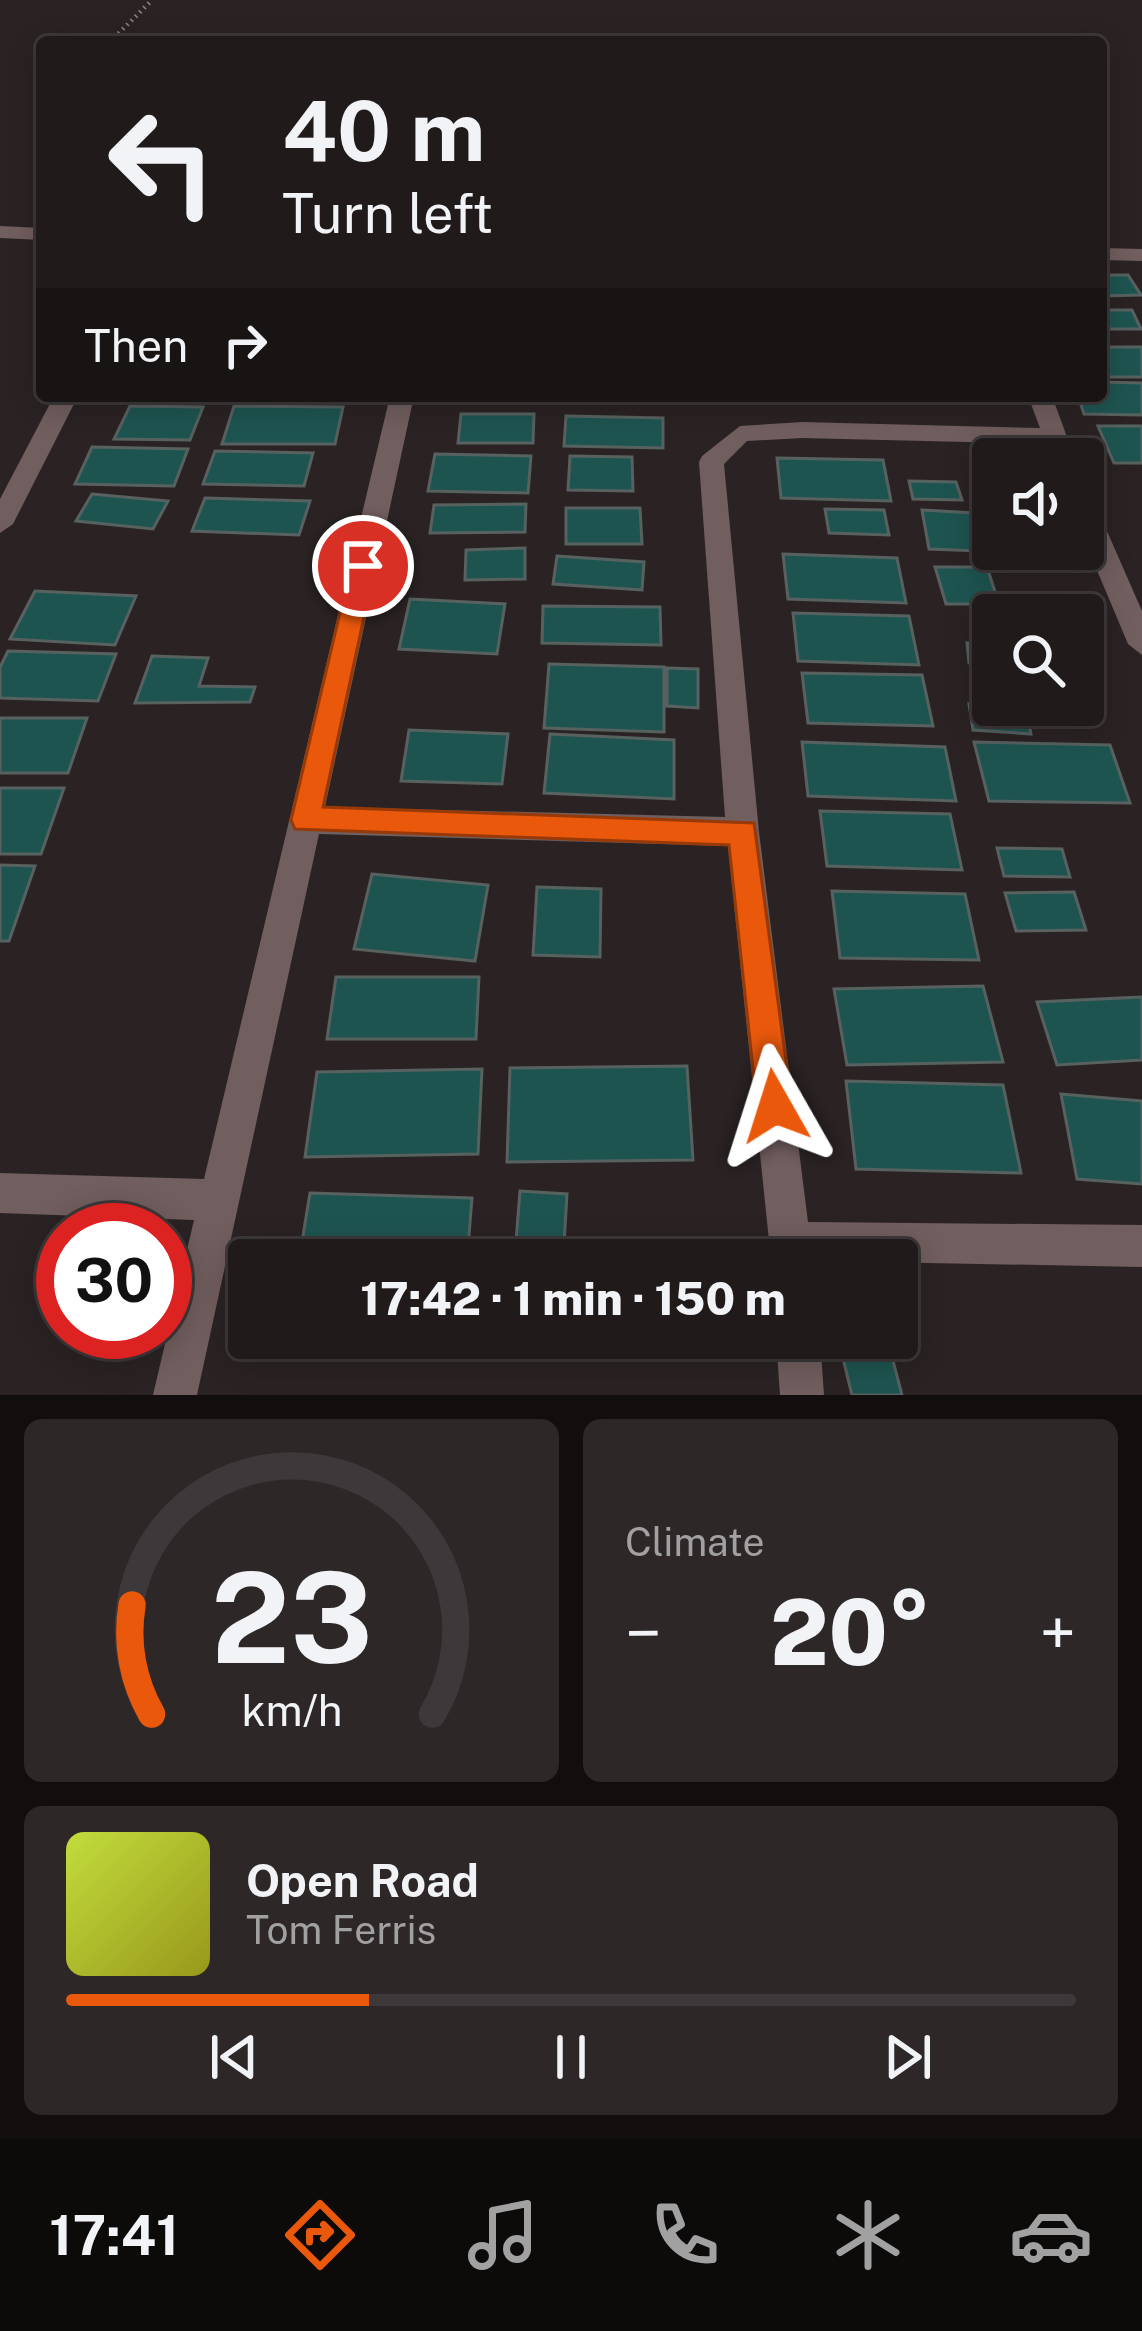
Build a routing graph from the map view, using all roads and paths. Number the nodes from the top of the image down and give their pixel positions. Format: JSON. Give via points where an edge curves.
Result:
{"nodes":[{"id":1,"x":152,"y":0,"type":"edge"},
{"id":2,"x":116,"y":36,"type":"edge"},
{"id":3,"x":0,"y":232,"type":"edge"},
{"id":4,"x":36,"y":234,"type":"edge"},
{"id":5,"x":1107,"y":254,"type":"edge"},
{"id":6,"x":1142,"y":255,"type":"edge"},
{"id":7,"x":63,"y":402,"type":"edge"},
{"id":8,"x":401,"y":402,"type":"edge"},
{"id":9,"x":1042,"y":402,"type":"edge"},
{"id":10,"x":1055,"y":438,"type":"edge"},
{"id":11,"x":972,"y":442,"type":"edge"},
{"id":12,"x":0,"y":524,"type":"edge"},
{"id":13,"x":1104,"y":555,"type":"edge"},
{"id":14,"x":1142,"y":644,"type":"edge"},
{"id":15,"x":305,"y":820,"type":"junction"},
{"id":16,"x":743,"y":832,"type":"junction"},
{"id":17,"x":0,"y":1193,"type":"edge"},
{"id":18,"x":219,"y":1200,"type":"junction"},
{"id":19,"x":790,"y":1239,"type":"edge"},
{"id":20,"x":1142,"y":1246,"type":"edge"},
{"id":21,"x":918,"y":1250,"type":"edge"},
{"id":22,"x":799,"y":1359,"type":"edge"},
{"id":23,"x":175,"y":1395,"type":"edge"},
{"id":24,"x":802,"y":1395,"type":"edge"}],
"edges":[{"from":1,"to":2,"type":"path"},
{"from":3,"to":4,"type":"street"},
{"from":5,"to":6,"type":"street"},
{"from":7,"to":12,"type":"street"},
{"from":8,"to":15,"type":"street"},
{"from":9,"to":10,"type":"street"},
{"from":11,"to":16,"type":"street","via":[[802,430],[740,434],[711,462]]},
{"from":13,"to":14,"type":"street"},
{"from":15,"to":16,"type":"street"},
{"from":15,"to":18,"type":"street"},
{"from":16,"to":19,"type":"street"},
{"from":17,"to":18,"type":"street"},
{"from":18,"to":23,"type":"street"},
{"from":20,"to":21,"type":"street"},
{"from":22,"to":24,"type":"street"}]}
